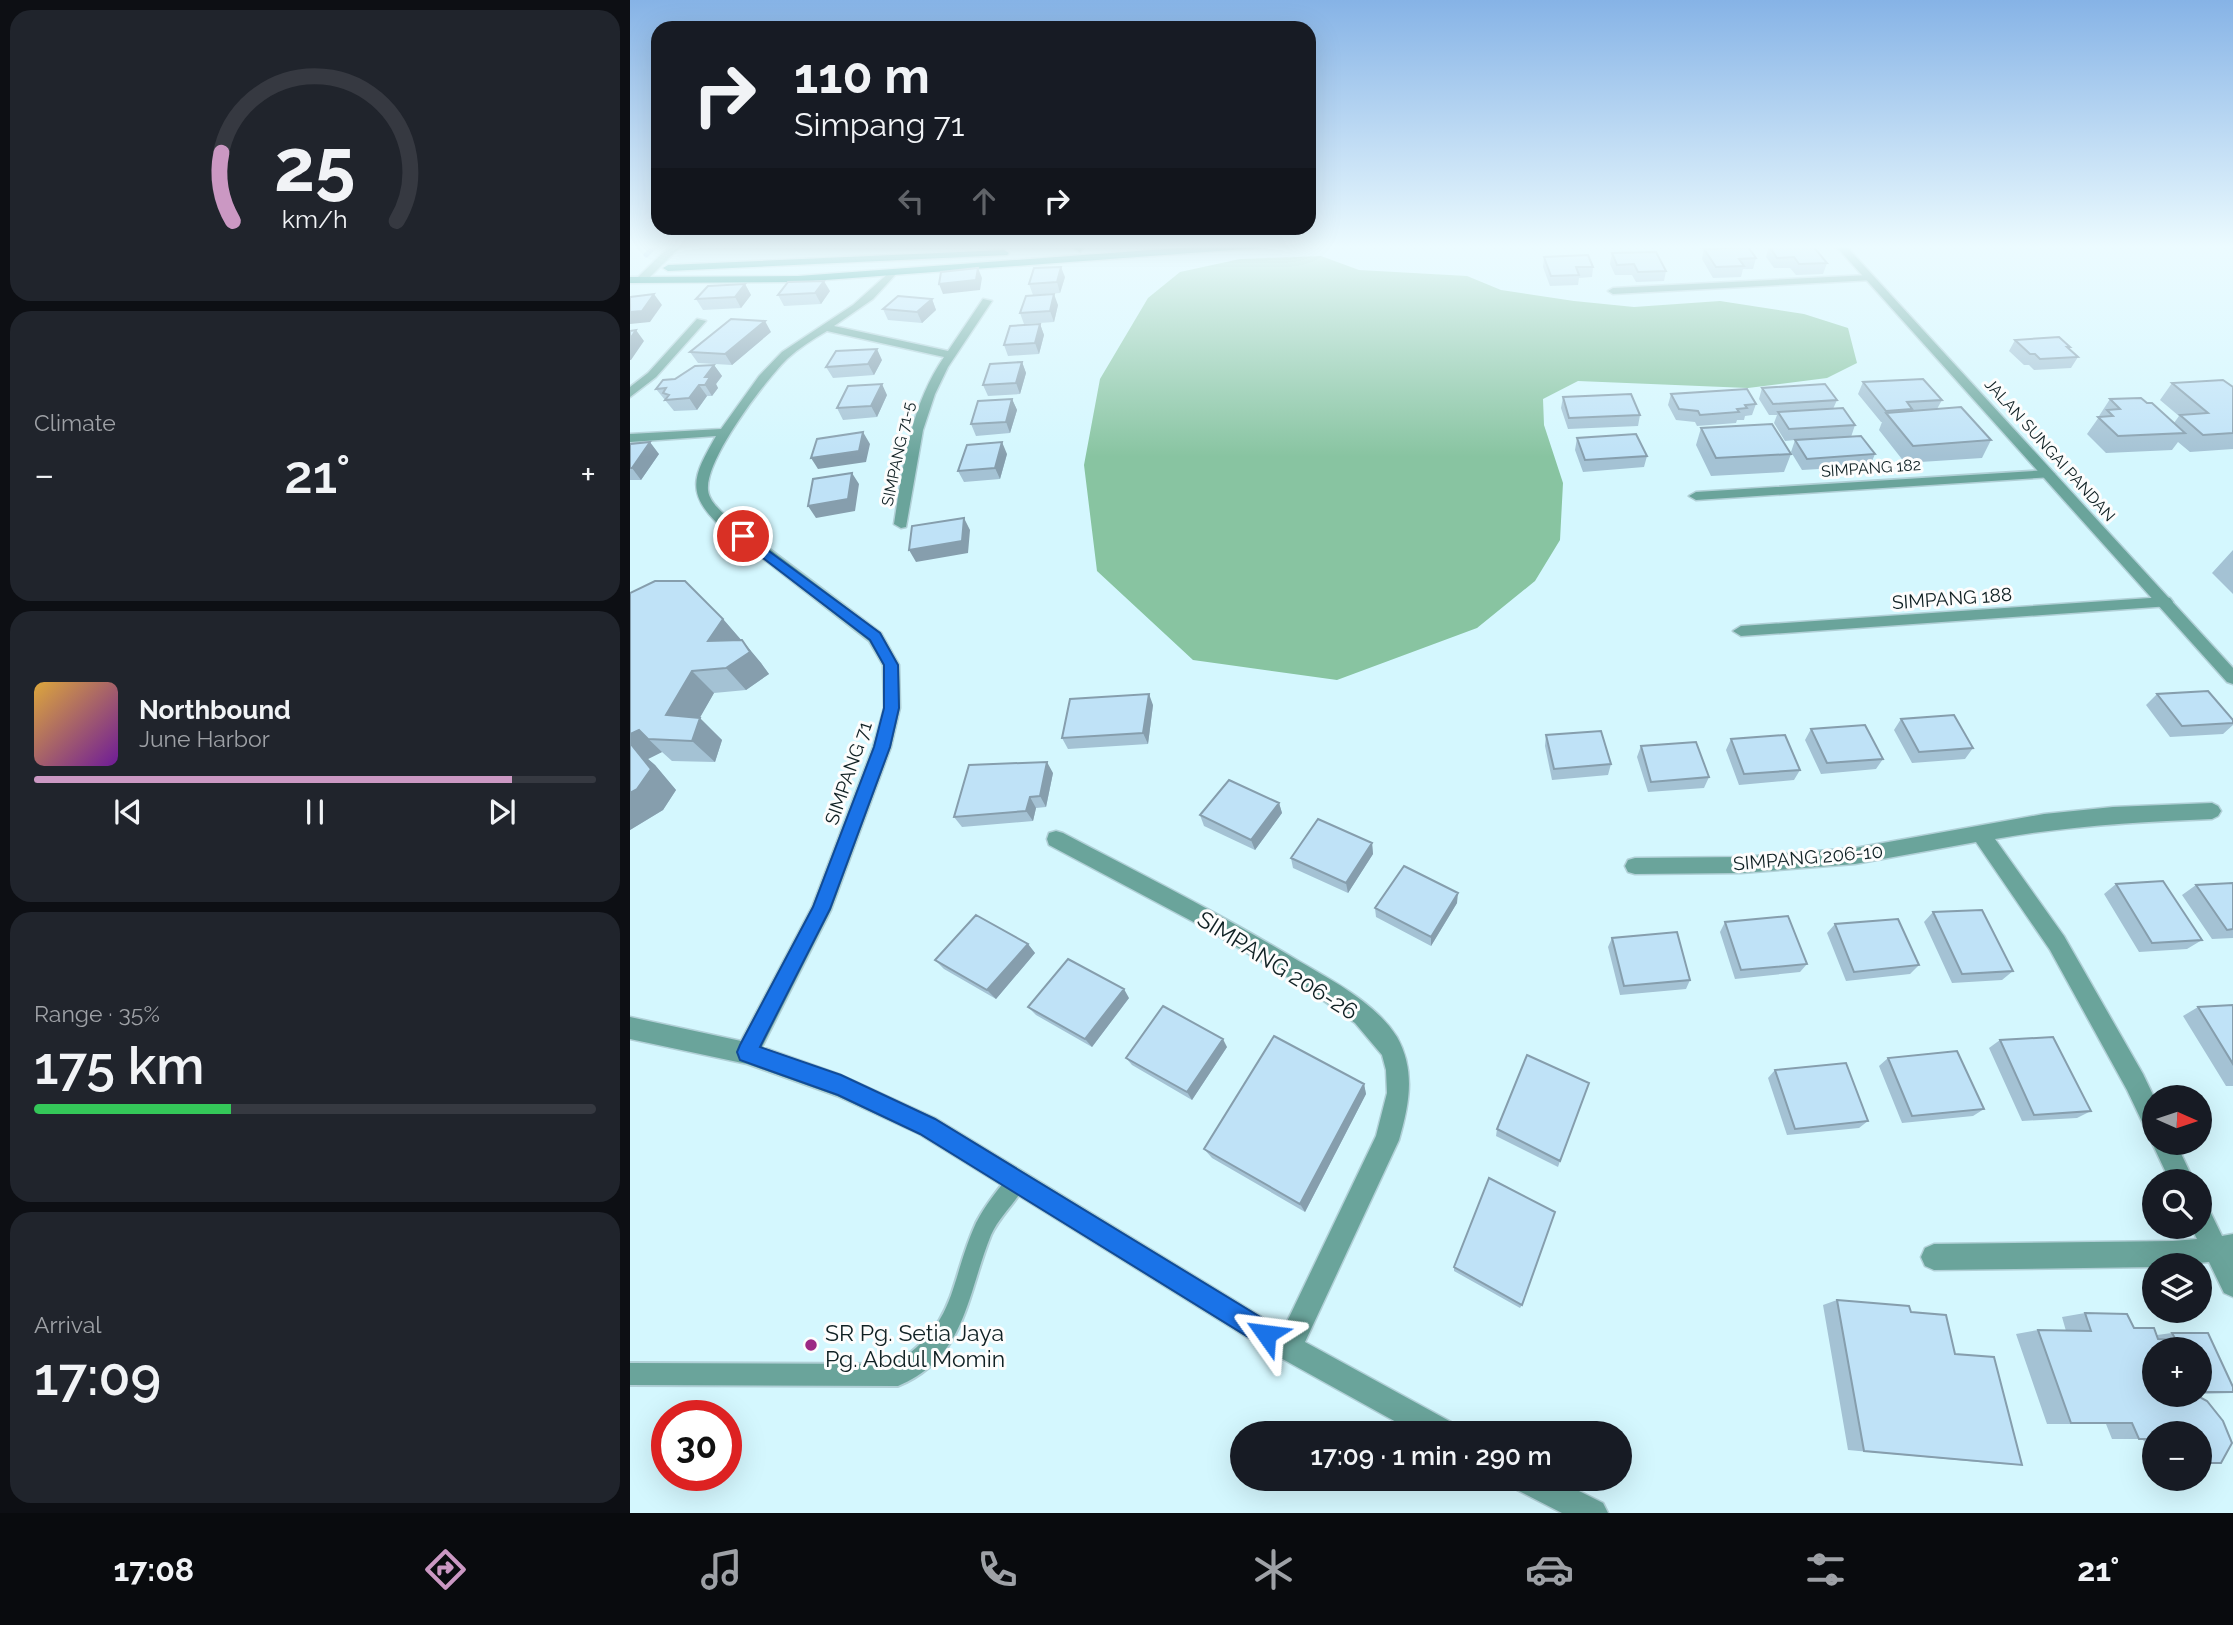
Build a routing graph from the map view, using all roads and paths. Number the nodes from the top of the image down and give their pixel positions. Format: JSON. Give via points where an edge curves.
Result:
{"nodes":[{"id":1,"x":842,"y":316,"type":"edge"},
{"id":2,"x":979,"y":316,"type":"edge"},
{"id":3,"x":1903,"y":316,"type":"edge"},
{"id":4,"x":701,"y":321,"type":"dead end"},
{"id":5,"x":823,"y":327,"type":"junction"},
{"id":6,"x":950,"y":355,"type":"junction"},
{"id":7,"x":630,"y":393,"type":"edge"},
{"id":8,"x":726,"y":432,"type":"junction"},
{"id":9,"x":630,"y":438,"type":"edge"},
{"id":10,"x":2048,"y":474,"type":"junction"},
{"id":11,"x":1696,"y":496,"type":"dead end"},
{"id":12,"x":901,"y":524,"type":"dead end"},
{"id":13,"x":2165,"y":603,"type":"junction"},
{"id":14,"x":1741,"y":631,"type":"dead end"},
{"id":15,"x":2233,"y":678,"type":"edge"},
{"id":16,"x":2212,"y":811,"type":"dead end"},
{"id":17,"x":1980,"y":833,"type":"junction"},
{"id":18,"x":1056,"y":839,"type":"dead end"},
{"id":19,"x":1635,"y":866,"type":"dead end"},
{"id":20,"x":630,"y":1027,"type":"edge"},
{"id":21,"x":747,"y":1052,"type":"junction"},
{"id":22,"x":2142,"y":1097,"type":"edge"},
{"id":23,"x":1017,"y":1181,"type":"junction"},
{"id":24,"x":2212,"y":1234,"type":"edge"},
{"id":25,"x":2224,"y":1249,"type":"edge"},
{"id":26,"x":1934,"y":1257,"type":"dead end"},
{"id":27,"x":2233,"y":1284,"type":"edge"},
{"id":28,"x":1288,"y":1348,"type":"junction"},
{"id":29,"x":630,"y":1374,"type":"edge"},
{"id":30,"x":1421,"y":1421,"type":"edge"},
{"id":31,"x":1549,"y":1491,"type":"edge"},
{"id":32,"x":1593,"y":1513,"type":"edge"}],
"edges":[{"from":1,"to":5,"type":"street","name":"SIMPANG 71"},
{"from":2,"to":6,"type":"street","name":"SIMPANG 71-5"},
{"from":3,"to":10,"type":"street","name":"JALAN SUNGAI PANDAN"},
{"from":4,"to":7,"type":"street"},
{"from":5,"to":6,"type":"street"},
{"from":5,"to":8,"type":"street","name":"SIMPANG 71","via":[[767,372]]},
{"from":6,"to":12,"type":"street","name":"SIMPANG 71-5","via":[[921,413]]},
{"from":8,"to":9,"type":"street"},
{"from":8,"to":21,"type":"street","name":"SIMPANG 71","via":[[701,488],[708,505],[875,636],[891,665],[892,708],[882,747],[821,909]]},
{"from":10,"to":11,"type":"street","name":"SIMPANG 182"},
{"from":10,"to":13,"type":"street","name":"JALAN SUNGAI PANDAN"},
{"from":13,"to":14,"type":"street","name":"SIMPANG 188"},
{"from":13,"to":15,"type":"street","name":"JALAN SUNGAI PANDAN"},
{"from":16,"to":17,"type":"street","name":"SIMPANG 206-10","via":[[2113,815]]},
{"from":17,"to":19,"type":"street","name":"SIMPANG 206-10","via":[[1855,856],[1741,865]]},
{"from":17,"to":22,"type":"street","via":[[2057,943]]},
{"from":18,"to":28,"type":"street","name":"SIMPANG 206-26","via":[[1235,932],[1330,992],[1379,1031],[1390,1047],[1399,1078],[1396,1115]]},
{"from":20,"to":21,"type":"street"},
{"from":21,"to":23,"type":"street","via":[[841,1086],[928,1126]]},
{"from":23,"to":28,"type":"street"},
{"from":23,"to":29,"type":"lane","via":[[984,1230],[953,1323],[918,1364],[898,1375]]},
{"from":24,"to":25,"type":"street"},
{"from":25,"to":26,"type":"street","via":[[2173,1254]]},
{"from":25,"to":27,"type":"street"},
{"from":28,"to":30,"type":"street"},
{"from":31,"to":32,"type":"street"}]}
